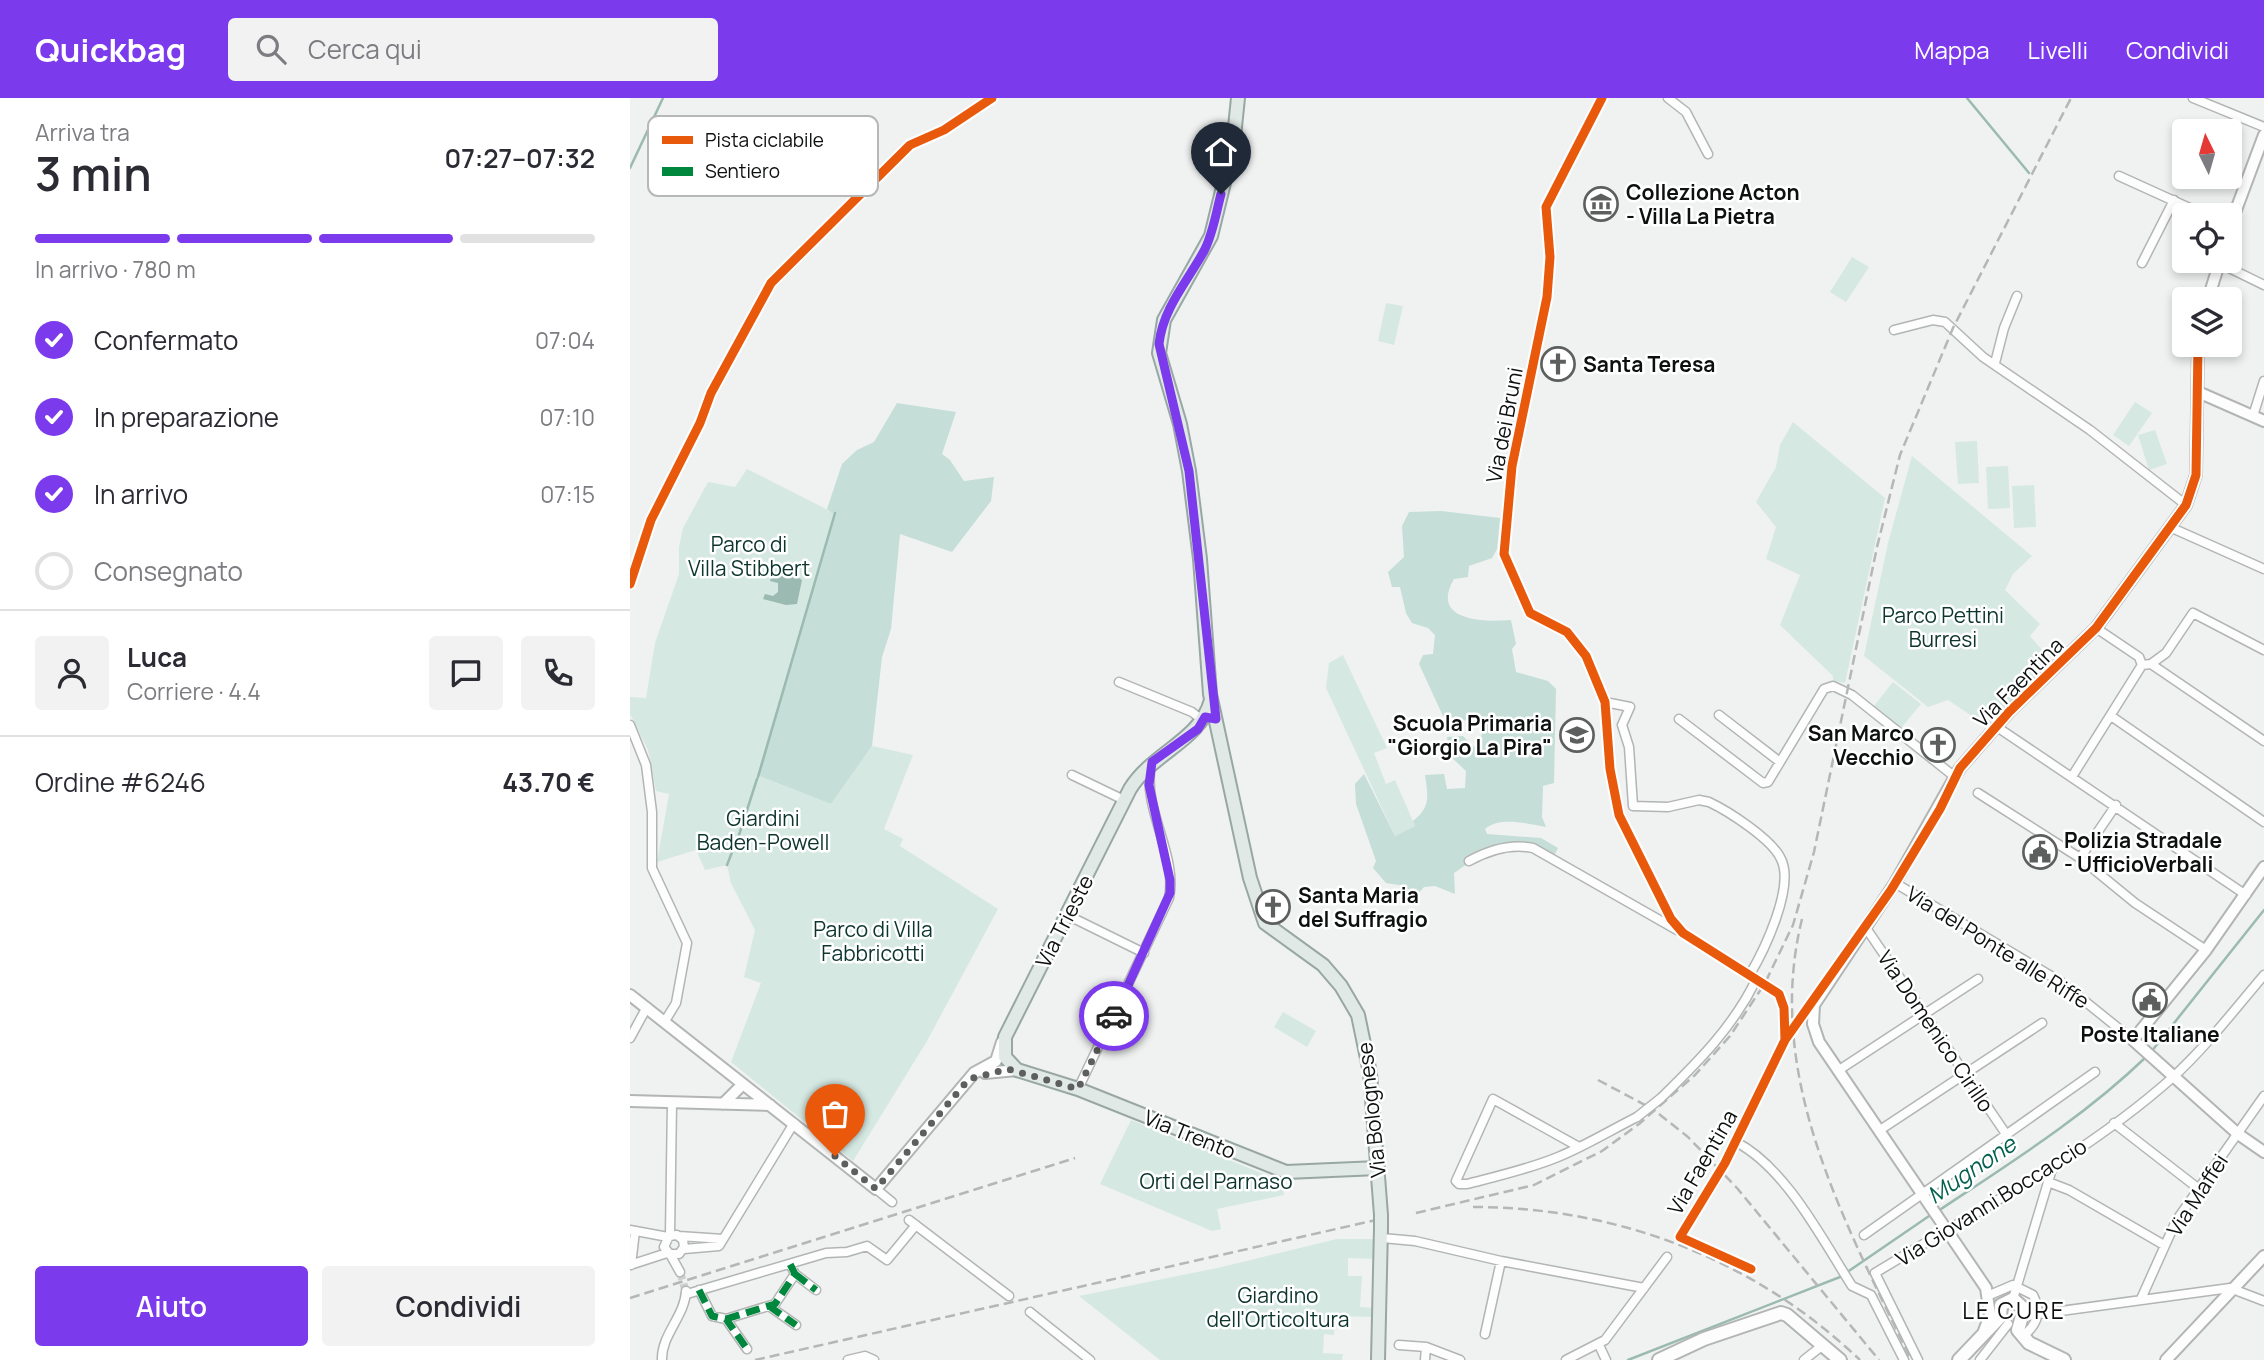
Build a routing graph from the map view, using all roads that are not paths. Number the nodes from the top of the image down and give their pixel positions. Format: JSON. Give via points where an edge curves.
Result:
{"nodes":[{"id":1,"x":992,"y":98,"type":"edge"},
{"id":2,"x":1238,"y":98,"type":"edge"},
{"id":3,"x":1602,"y":98,"type":"edge"},
{"id":4,"x":1668,"y":98,"type":"edge"},
{"id":5,"x":2193,"y":98,"type":"edge"},
{"id":6,"x":2264,"y":127,"type":"edge"},
{"id":7,"x":2263,"y":140,"type":"edge"},
{"id":8,"x":1708,"y":154,"type":"dead end"},
{"id":9,"x":2119,"y":176,"type":"dead end"},
{"id":10,"x":878,"y":177,"type":"edge"},
{"id":11,"x":859,"y":196,"type":"edge"},
{"id":12,"x":2174,"y":200,"type":"junction"},
{"id":13,"x":2180,"y":203,"type":"edge"},
{"id":14,"x":2239,"y":203,"type":"edge"},
{"id":15,"x":2142,"y":263,"type":"dead end"},
{"id":16,"x":2241,"y":273,"type":"edge"},
{"id":17,"x":2264,"y":285,"type":"edge"},
{"id":18,"x":2017,"y":296,"type":"dead end"},
{"id":19,"x":1894,"y":330,"type":"dead end"},
{"id":20,"x":2198,"y":357,"type":"edge"},
{"id":21,"x":1995,"y":363,"type":"junction"},
{"id":22,"x":2264,"y":381,"type":"edge"},
{"id":23,"x":2198,"y":392,"type":"junction"},
{"id":24,"x":2253,"y":416,"type":"junction"},
{"id":25,"x":2264,"y":421,"type":"edge"},
{"id":26,"x":2186,"y":505,"type":"junction"},
{"id":27,"x":2172,"y":528,"type":"junction"},
{"id":28,"x":2264,"y":569,"type":"edge"},
{"id":29,"x":630,"y":584,"type":"edge"},
{"id":30,"x":2096,"y":628,"type":"junction"},
{"id":31,"x":2264,"y":650,"type":"edge"},
{"id":32,"x":2147,"y":665,"type":"junction"},
{"id":33,"x":1119,"y":682,"type":"dead end"},
{"id":34,"x":1605,"y":702,"type":"junction"},
{"id":35,"x":1719,"y":715,"type":"dead end"},
{"id":36,"x":2111,"y":716,"type":"junction"},
{"id":37,"x":1679,"y":719,"type":"dead end"},
{"id":38,"x":1208,"y":722,"type":"junction"},
{"id":39,"x":630,"y":725,"type":"edge"},
{"id":40,"x":1997,"y":727,"type":"junction"},
{"id":41,"x":2264,"y":741,"type":"edge"},
{"id":42,"x":1152,"y":762,"type":"junction"},
{"id":43,"x":1780,"y":762,"type":"junction"},
{"id":44,"x":1072,"y":775,"type":"dead end"},
{"id":45,"x":2073,"y":775,"type":"junction"},
{"id":46,"x":1955,"y":776,"type":"junction"},
{"id":47,"x":1131,"y":788,"type":"junction"},
{"id":48,"x":1978,"y":793,"type":"dead end"},
{"id":49,"x":1152,"y":798,"type":"junction"},
{"id":50,"x":1124,"y":800,"type":"junction"},
{"id":51,"x":2116,"y":805,"type":"junction"},
{"id":52,"x":1633,"y":806,"type":"junction"},
{"id":53,"x":1618,"y":809,"type":"junction"},
{"id":54,"x":2264,"y":822,"type":"edge"},
{"id":55,"x":2080,"y":858,"type":"junction"},
{"id":56,"x":1469,"y":860,"type":"dead end"},
{"id":57,"x":2264,"y":867,"type":"edge"},
{"id":58,"x":1895,"y":883,"type":"junction"},
{"id":59,"x":2246,"y":895,"type":"junction"},
{"id":60,"x":1067,"y":915,"type":"junction"},
{"id":61,"x":1866,"y":928,"type":"junction"},
{"id":62,"x":1683,"y":933,"type":"junction"},
{"id":63,"x":2206,"y":950,"type":"junction"},
{"id":64,"x":1144,"y":954,"type":"junction"},
{"id":65,"x":2264,"y":975,"type":"edge"},
{"id":66,"x":1753,"y":978,"type":"junction"},
{"id":67,"x":1978,"y":979,"type":"dead end"},
{"id":68,"x":630,"y":995,"type":"edge"},
{"id":69,"x":1816,"y":999,"type":"junction"},
{"id":70,"x":647,"y":1007,"type":"junction"},
{"id":71,"x":1925,"y":1014,"type":"junction"},
{"id":72,"x":665,"y":1021,"type":"junction"},
{"id":73,"x":2042,"y":1023,"type":"dead end"},
{"id":74,"x":1796,"y":1026,"type":"dead end"},
{"id":75,"x":1787,"y":1037,"type":"joint"},
{"id":76,"x":630,"y":1038,"type":"edge"},
{"id":77,"x":1003,"y":1041,"type":"junction"},
{"id":78,"x":2135,"y":1042,"type":"junction"},
{"id":79,"x":1013,"y":1066,"type":"junction"},
{"id":80,"x":1839,"y":1070,"type":"junction"},
{"id":81,"x":2095,"y":1072,"type":"dead end"},
{"id":82,"x":1965,"y":1074,"type":"junction"},
{"id":83,"x":2173,"y":1077,"type":"junction"},
{"id":84,"x":969,"y":1079,"type":"junction"},
{"id":85,"x":743,"y":1084,"type":"junction"},
{"id":86,"x":1078,"y":1089,"type":"junction"},
{"id":87,"x":752,"y":1092,"type":"junction"},
{"id":88,"x":2264,"y":1096,"type":"edge"},
{"id":89,"x":630,"y":1101,"type":"edge"},
{"id":90,"x":672,"y":1103,"type":"junction"},
{"id":91,"x":723,"y":1104,"type":"junction"},
{"id":92,"x":741,"y":1104,"type":"junction"},
{"id":93,"x":770,"y":1105,"type":"junction"},
{"id":94,"x":794,"y":1123,"type":"junction"},
{"id":95,"x":2114,"y":1123,"type":"junction"},
{"id":96,"x":1880,"y":1130,"type":"junction"},
{"id":97,"x":2238,"y":1133,"type":"junction"},
{"id":98,"x":2006,"y":1134,"type":"junction"},
{"id":99,"x":1736,"y":1142,"type":"junction"},
{"id":100,"x":1579,"y":1147,"type":"junction"},
{"id":101,"x":2264,"y":1152,"type":"edge"},
{"id":102,"x":1378,"y":1168,"type":"junction"},
{"id":103,"x":2052,"y":1169,"type":"junction"},
{"id":104,"x":2048,"y":1182,"type":"junction"},
{"id":105,"x":876,"y":1189,"type":"junction"},
{"id":106,"x":2199,"y":1189,"type":"junction"},
{"id":107,"x":1926,"y":1198,"type":"junction"},
{"id":108,"x":892,"y":1202,"type":"dead end"},
{"id":109,"x":669,"y":1222,"type":"junction"},
{"id":110,"x":1381,"y":1227,"type":"junction"},
{"id":111,"x":1947,"y":1229,"type":"junction"},
{"id":112,"x":633,"y":1231,"type":"edge"},
{"id":113,"x":652,"y":1233,"type":"junction"},
{"id":114,"x":1864,"y":1234,"type":"dead end"},
{"id":115,"x":672,"y":1237,"type":"junction"},
{"id":116,"x":723,"y":1239,"type":"junction"},
{"id":117,"x":2164,"y":1245,"type":"junction"},
{"id":118,"x":683,"y":1250,"type":"junction"},
{"id":119,"x":668,"y":1254,"type":"junction"},
{"id":120,"x":1667,"y":1256,"type":"dead end"},
{"id":121,"x":2264,"y":1256,"type":"edge"},
{"id":122,"x":1501,"y":1261,"type":"junction"},
{"id":123,"x":790,"y":1264,"type":"junction"},
{"id":124,"x":631,"y":1265,"type":"edge"},
{"id":125,"x":1751,"y":1269,"type":"dead end"},
{"id":126,"x":795,"y":1274,"type":"junction"},
{"id":127,"x":2016,"y":1285,"type":"junction"},
{"id":128,"x":1644,"y":1288,"type":"junction"},
{"id":129,"x":2235,"y":1288,"type":"junction"},
{"id":130,"x":699,"y":1290,"type":"junction"},
{"id":131,"x":816,"y":1290,"type":"dead end"},
{"id":132,"x":1989,"y":1291,"type":"junction"},
{"id":133,"x":1009,"y":1296,"type":"dead end"},
{"id":134,"x":2013,"y":1299,"type":"junction"},
{"id":135,"x":2141,"y":1300,"type":"junction"},
{"id":136,"x":2264,"y":1301,"type":"edge"},
{"id":137,"x":769,"y":1306,"type":"junction"},
{"id":138,"x":1030,"y":1312,"type":"dead end"},
{"id":139,"x":2038,"y":1314,"type":"junction"},
{"id":140,"x":2010,"y":1317,"type":"junction"},
{"id":141,"x":726,"y":1319,"type":"junction"},
{"id":142,"x":796,"y":1325,"type":"dead end"},
{"id":143,"x":1485,"y":1334,"type":"dead end"},
{"id":144,"x":1981,"y":1335,"type":"junction"},
{"id":145,"x":2024,"y":1339,"type":"junction"},
{"id":146,"x":1399,"y":1345,"type":"dead end"},
{"id":147,"x":1599,"y":1345,"type":"junction"},
{"id":148,"x":1824,"y":1345,"type":"junction"},
{"id":149,"x":1426,"y":1347,"type":"junction"},
{"id":150,"x":747,"y":1349,"type":"dead end"},
{"id":151,"x":872,"y":1359,"type":"edge"},
{"id":152,"x":663,"y":1360,"type":"edge"},
{"id":153,"x":848,"y":1360,"type":"edge"},
{"id":154,"x":1090,"y":1360,"type":"edge"},
{"id":155,"x":1378,"y":1360,"type":"edge"},
{"id":156,"x":1424,"y":1360,"type":"edge"},
{"id":157,"x":1460,"y":1360,"type":"edge"},
{"id":158,"x":1566,"y":1360,"type":"edge"},
{"id":159,"x":1606,"y":1360,"type":"edge"},
{"id":160,"x":1659,"y":1360,"type":"edge"},
{"id":161,"x":1804,"y":1360,"type":"edge"},
{"id":162,"x":1840,"y":1360,"type":"edge"},
{"id":163,"x":1904,"y":1360,"type":"edge"},
{"id":164,"x":1918,"y":1360,"type":"edge"},
{"id":165,"x":1959,"y":1360,"type":"edge"},
{"id":166,"x":1980,"y":1360,"type":"edge"},
{"id":167,"x":2064,"y":1360,"type":"edge"},
{"id":168,"x":2166,"y":1360,"type":"edge"}],
"edges":[{"from":1,"to":10,"type":"street","via":[[944,130],[910,145]]},
{"from":2,"to":38,"type":"main road","name":"Via Bolognese","via":[[1233,146],[1211,236],[1171,304],[1159,344],[1191,481],[1211,700]]},
{"from":3,"to":34,"type":"street","name":"Via dei Bruni","via":[[1546,207],[1550,257],[1545,310],[1513,466],[1504,554],[1530,613],[1574,638]]},
{"from":4,"to":8,"type":"street","via":[[1686,112]]},
{"from":5,"to":6,"type":"street"},
{"from":7,"to":14,"type":"street"},
{"from":9,"to":12,"type":"street"},
{"from":11,"to":29,"type":"street","via":[[771,283],[711,393],[651,520]]},
{"from":12,"to":13,"type":"street"},
{"from":12,"to":15,"type":"street"},
{"from":16,"to":17,"type":"street"},
{"from":18,"to":21,"type":"street"},
{"from":19,"to":21,"type":"street","via":[[1943,321]]},
{"from":20,"to":23,"type":"street","name":"Via Faentina"},
{"from":21,"to":26,"type":"street"},
{"from":22,"to":24,"type":"street"},
{"from":23,"to":24,"type":"street"},
{"from":23,"to":26,"type":"street","name":"Via Faentina","via":[[2196,475]]},
{"from":24,"to":25,"type":"street"},
{"from":26,"to":27,"type":"street","name":"Via Faentina"},
{"from":27,"to":28,"type":"street"},
{"from":27,"to":30,"type":"street","name":"Via Faentina"},
{"from":30,"to":32,"type":"street"},
{"from":30,"to":40,"type":"street","name":"Via Faentina"},
{"from":31,"to":32,"type":"street","via":[[2194,613],[2166,653]]},
{"from":32,"to":36,"type":"street"},
{"from":32,"to":41,"type":"street"},
{"from":33,"to":38,"type":"street"},
{"from":34,"to":52,"type":"street","via":[[1630,707],[1622,725],[1629,747]]},
{"from":34,"to":53,"type":"street","name":"Via dei Bruni"},
{"from":35,"to":43,"type":"street"},
{"from":36,"to":45,"type":"street"},
{"from":36,"to":54,"type":"street"},
{"from":37,"to":43,"type":"street","via":[[1758,781],[1768,782]]},
{"from":38,"to":42,"type":"main road","name":"Via Trieste"},
{"from":38,"to":102,"type":"main road","name":"Via Bolognese","via":[[1262,919],[1322,965],[1358,1015],[1370,1073]]},
{"from":39,"to":72,"type":"street","via":[[646,765],[652,868],[687,943],[676,1003]]},
{"from":40,"to":45,"type":"street"},
{"from":40,"to":46,"type":"street","name":"Via Faentina"},
{"from":42,"to":47,"type":"main road","name":"Via Trieste"},
{"from":42,"to":49,"type":"street"},
{"from":43,"to":46,"type":"street","via":[[1824,689],[1833,686],[1852,695]]},
{"from":44,"to":50,"type":"street"},
{"from":45,"to":51,"type":"street"},
{"from":46,"to":58,"type":"street","name":"Via Faentina"},
{"from":47,"to":49,"type":"street"},
{"from":47,"to":50,"type":"main road","name":"Via Trieste"},
{"from":48,"to":55,"type":"street"},
{"from":49,"to":64,"type":"street","via":[[1170,887]]},
{"from":50,"to":60,"type":"main road","name":"Via Trieste"},
{"from":51,"to":55,"type":"street"},
{"from":51,"to":59,"type":"street"},
{"from":52,"to":53,"type":"street"},
{"from":52,"to":66,"type":"street","via":[[1709,802],[1731,814],[1779,855],[1783,876],[1774,930]]},
{"from":53,"to":62,"type":"street","name":"Via dei Bruni","via":[[1652,883]]},
{"from":55,"to":63,"type":"street","via":[[2135,903]]},
{"from":56,"to":62,"type":"street","via":[[1508,847],[1533,848]]},
{"from":57,"to":59,"type":"street"},
{"from":58,"to":61,"type":"street","name":"Via Faentina"},
{"from":58,"to":78,"type":"street","name":"Via del Ponte alle Riffe","via":[[2061,982]]},
{"from":59,"to":63,"type":"street"},
{"from":60,"to":64,"type":"street"},
{"from":60,"to":77,"type":"main road","name":"Via Trieste"},
{"from":61,"to":69,"type":"street","name":"Via Faentina"},
{"from":61,"to":71,"type":"street","name":"Via Domenico Cirillo"},
{"from":62,"to":66,"type":"street","name":"Via dei Bruni"},
{"from":63,"to":78,"type":"street"},
{"from":64,"to":86,"type":"street"},
{"from":65,"to":83,"type":"street","name":"Via Giovanni Boccaccio"},
{"from":66,"to":75,"type":"street","name":"Via dei Bruni","via":[[1783,1001]]},
{"from":66,"to":100,"type":"street","bridge":true,"via":[[1736,1015],[1661,1098],[1637,1117]]},
{"from":67,"to":71,"type":"street"},
{"from":68,"to":70,"type":"street"},
{"from":69,"to":74,"type":"street","name":"Via Faentina"},
{"from":69,"to":80,"type":"street","via":[[1815,1034]]},
{"from":70,"to":72,"type":"street"},
{"from":70,"to":76,"type":"street"},
{"from":71,"to":80,"type":"street"},
{"from":71,"to":82,"type":"street","name":"Via Domenico Cirillo"},
{"from":72,"to":85,"type":"street"},
{"from":73,"to":82,"type":"street"},
{"from":75,"to":99,"type":"street","name":"Via Faentina"},
{"from":77,"to":79,"type":"main road"},
{"from":77,"to":84,"type":"street","name":"Via Trieste","via":[[996,1061]]},
{"from":78,"to":83,"type":"street"},
{"from":79,"to":84,"type":"street"},
{"from":79,"to":86,"type":"main road","name":"Via Trento"},
{"from":80,"to":96,"type":"street"},
{"from":81,"to":98,"type":"street"},
{"from":82,"to":96,"type":"street"},
{"from":82,"to":98,"type":"street","name":"Via Domenico Cirillo"},
{"from":83,"to":95,"type":"street","name":"Via Giovanni Boccaccio"},
{"from":83,"to":97,"type":"street"},
{"from":84,"to":105,"type":"street","name":"Via Trieste"},
{"from":85,"to":87,"type":"street"},
{"from":85,"to":91,"type":"street"},
{"from":86,"to":102,"type":"main road","name":"Via Trento","via":[[1289,1172]]},
{"from":87,"to":92,"type":"street"},
{"from":87,"to":93,"type":"street"},
{"from":88,"to":97,"type":"street","name":"Via Maffei"},
{"from":89,"to":90,"type":"street"},
{"from":90,"to":91,"type":"street"},
{"from":90,"to":109,"type":"street"},
{"from":91,"to":92,"type":"street"},
{"from":92,"to":93,"type":"street"},
{"from":93,"to":94,"type":"street"},
{"from":94,"to":105,"type":"street"},
{"from":94,"to":116,"type":"street"},
{"from":95,"to":103,"type":"street","name":"Via Giovanni Boccaccio"},
{"from":95,"to":106,"type":"street"},
{"from":96,"to":107,"type":"street"},
{"from":97,"to":101,"type":"street"},
{"from":97,"to":106,"type":"street","name":"Via Maffei"},
{"from":98,"to":107,"type":"street"},
{"from":99,"to":125,"type":"street","name":"Via Faentina","bridge":true,"via":[[1680,1237]]},
{"from":99,"to":163,"type":"street","via":[[1758,1155],[1778,1176],[1852,1286],[1871,1295]]},
{"from":100,"to":100,"type":"street","via":[[1493,1099],[1456,1181],[1464,1184],[1522,1169]]},
{"from":102,"to":110,"type":"main road","name":"Via Bolognese"},
{"from":103,"to":104,"type":"street"},
{"from":103,"to":111,"type":"street","name":"Via Giovanni Boccaccio"},
{"from":104,"to":117,"type":"street"},
{"from":104,"to":127,"type":"street"},
{"from":105,"to":108,"type":"street"},
{"from":106,"to":117,"type":"street","name":"Via Maffei"},
{"from":107,"to":111,"type":"street"},
{"from":107,"to":114,"type":"street"},
{"from":109,"to":113,"type":"street"},
{"from":109,"to":115,"type":"street"},
{"from":110,"to":122,"type":"street","via":[[1415,1241]]},
{"from":110,"to":155,"type":"main road","name":"Via Bolognese"},
{"from":111,"to":132,"type":"street"},
{"from":111,"to":164,"type":"street","name":"Via Giovanni Boccaccio","via":[[1875,1273]]},
{"from":112,"to":113,"type":"street"},
{"from":112,"to":124,"type":"street"},
{"from":113,"to":115,"type":"street"},
{"from":115,"to":116,"type":"street"},
{"from":115,"to":118,"type":"street","via":[[684,1241]]},
{"from":115,"to":119,"type":"street","via":[[664,1245]]},
{"from":116,"to":118,"type":"street","via":[[713,1248]]},
{"from":117,"to":135,"type":"street","name":"Via Maffei"},
{"from":118,"to":119,"type":"street"},
{"from":118,"to":119,"type":"street","via":[[680,1270]]},
{"from":119,"to":124,"type":"street"},
{"from":120,"to":128,"type":"street"},
{"from":121,"to":129,"type":"street"},
{"from":122,"to":128,"type":"street"},
{"from":122,"to":143,"type":"street"},
{"from":123,"to":126,"type":"street"},
{"from":123,"to":130,"type":"street"},
{"from":123,"to":133,"type":"street","via":[[867,1246],[887,1260],[912,1223]]},
{"from":126,"to":131,"type":"street"},
{"from":126,"to":137,"type":"street"},
{"from":127,"to":132,"type":"street"},
{"from":127,"to":134,"type":"street"},
{"from":127,"to":139,"type":"street","via":[[2033,1295]]},
{"from":128,"to":147,"type":"street"},
{"from":129,"to":135,"type":"street"},
{"from":129,"to":136,"type":"street"},
{"from":129,"to":168,"type":"street"},
{"from":130,"to":141,"type":"street","via":[[712,1316]]},
{"from":130,"to":152,"type":"street","via":[[686,1291],[664,1345]]},
{"from":132,"to":140,"type":"street"},
{"from":132,"to":144,"type":"street","via":[[1990,1315]]},
{"from":134,"to":140,"type":"main road"},
{"from":134,"to":140,"type":"main road","via":[[2022,1305]]},
{"from":135,"to":139,"type":"street"},
{"from":137,"to":141,"type":"street"},
{"from":137,"to":142,"type":"street"},
{"from":138,"to":154,"type":"street"},
{"from":139,"to":140,"type":"street"},
{"from":139,"to":145,"type":"street"},
{"from":140,"to":144,"type":"main road"},
{"from":140,"to":145,"type":"main road"},
{"from":140,"to":166,"type":"street"},
{"from":141,"to":150,"type":"street"},
{"from":144,"to":165,"type":"main road"},
{"from":145,"to":167,"type":"main road"},
{"from":146,"to":149,"type":"street"},
{"from":147,"to":158,"type":"street"},
{"from":147,"to":159,"type":"street"},
{"from":148,"to":160,"type":"main road","via":[[1781,1313]]},
{"from":148,"to":161,"type":"street"},
{"from":148,"to":162,"type":"main road"},
{"from":149,"to":156,"type":"street"},
{"from":149,"to":157,"type":"street"},
{"from":151,"to":153,"type":"street"}]}
